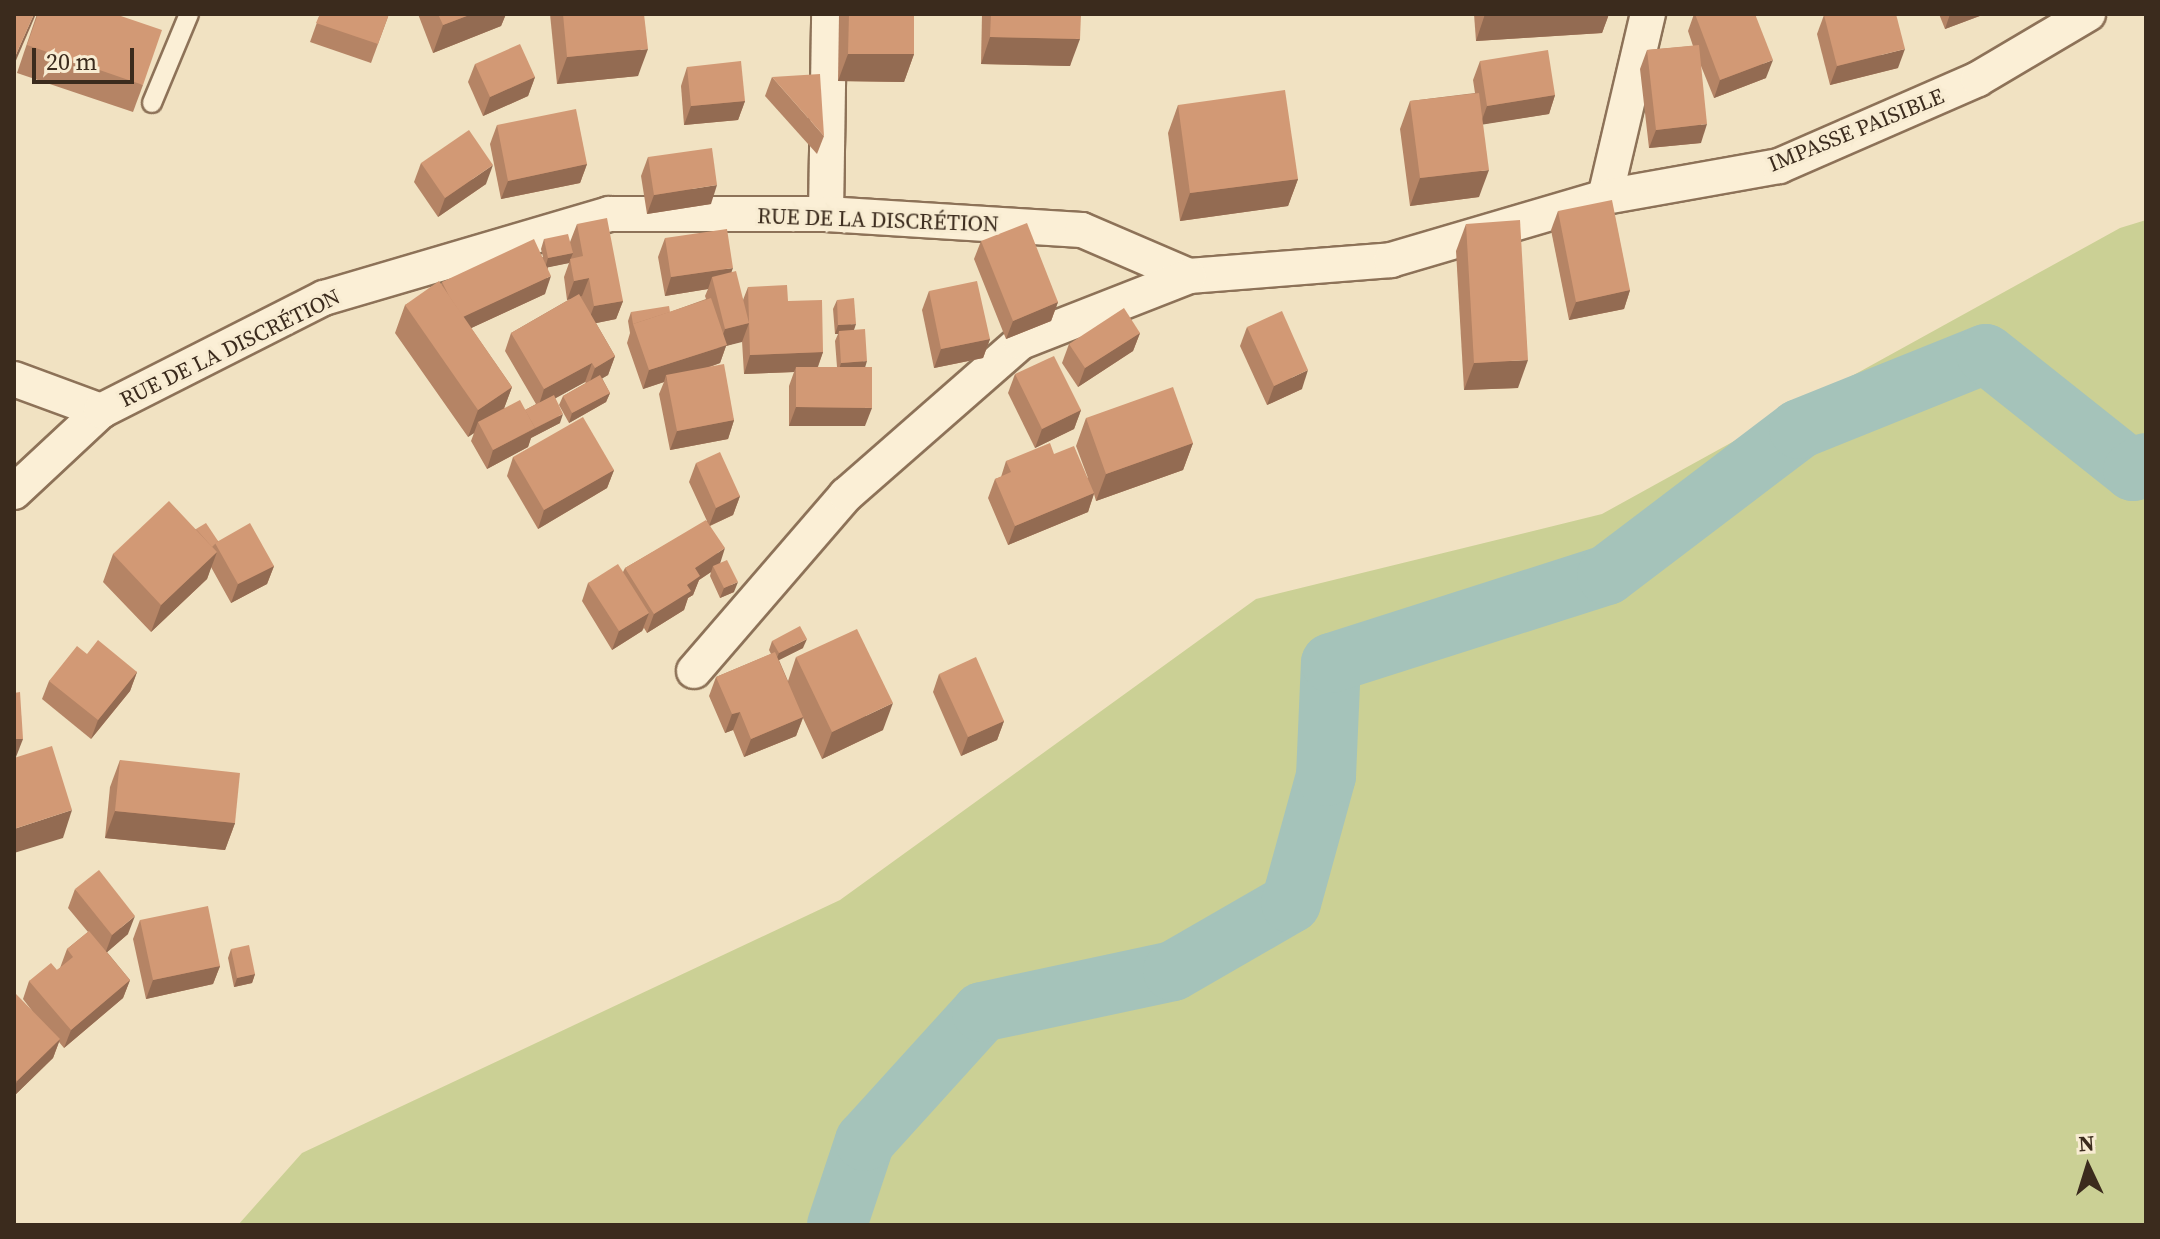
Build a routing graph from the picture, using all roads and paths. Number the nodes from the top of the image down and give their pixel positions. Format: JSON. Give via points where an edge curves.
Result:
{"nodes":[{"id":1,"x":189,"y":14,"type":"edge"},
{"id":2,"x":829,"y":14,"type":"edge"},
{"id":3,"x":1648,"y":14,"type":"edge"},
{"id":4,"x":2088,"y":14,"type":"edge"},
{"id":5,"x":152,"y":103,"type":"dead end"},
{"id":6,"x":1605,"y":197,"type":"junction"},
{"id":7,"x":826,"y":214,"type":"junction"},
{"id":8,"x":1189,"y":276,"type":"junction"},
{"id":9,"x":14,"y":379,"type":"edge"},
{"id":10,"x":101,"y":411,"type":"junction"},
{"id":11,"x":14,"y":492,"type":"edge"},
{"id":12,"x":694,"y":671,"type":"dead end"}],
"edges":[{"from":1,"to":5,"type":"lane"},
{"from":2,"to":7,"type":"street"},
{"from":3,"to":6,"type":"street"},
{"from":4,"to":6,"type":"street","name":"IMPASSE PAISIBLE","via":[[1978,79],[1779,166]]},
{"from":6,"to":8,"type":"street","name":"RUE DE LA DISCRÉTION","via":[[1391,260]]},
{"from":7,"to":8,"type":"street","name":"RUE DE LA DISCRÉTION","via":[[1082,230]]},
{"from":7,"to":10,"type":"street","name":"RUE DE LA DISCRÉTION","via":[[609,214],[324,298]]},
{"from":8,"to":12,"type":"street","via":[[1021,342],[846,495]]},
{"from":9,"to":10,"type":"street"},
{"from":10,"to":11,"type":"street","name":"RUE DE LA DISCRÉTION"}]}
